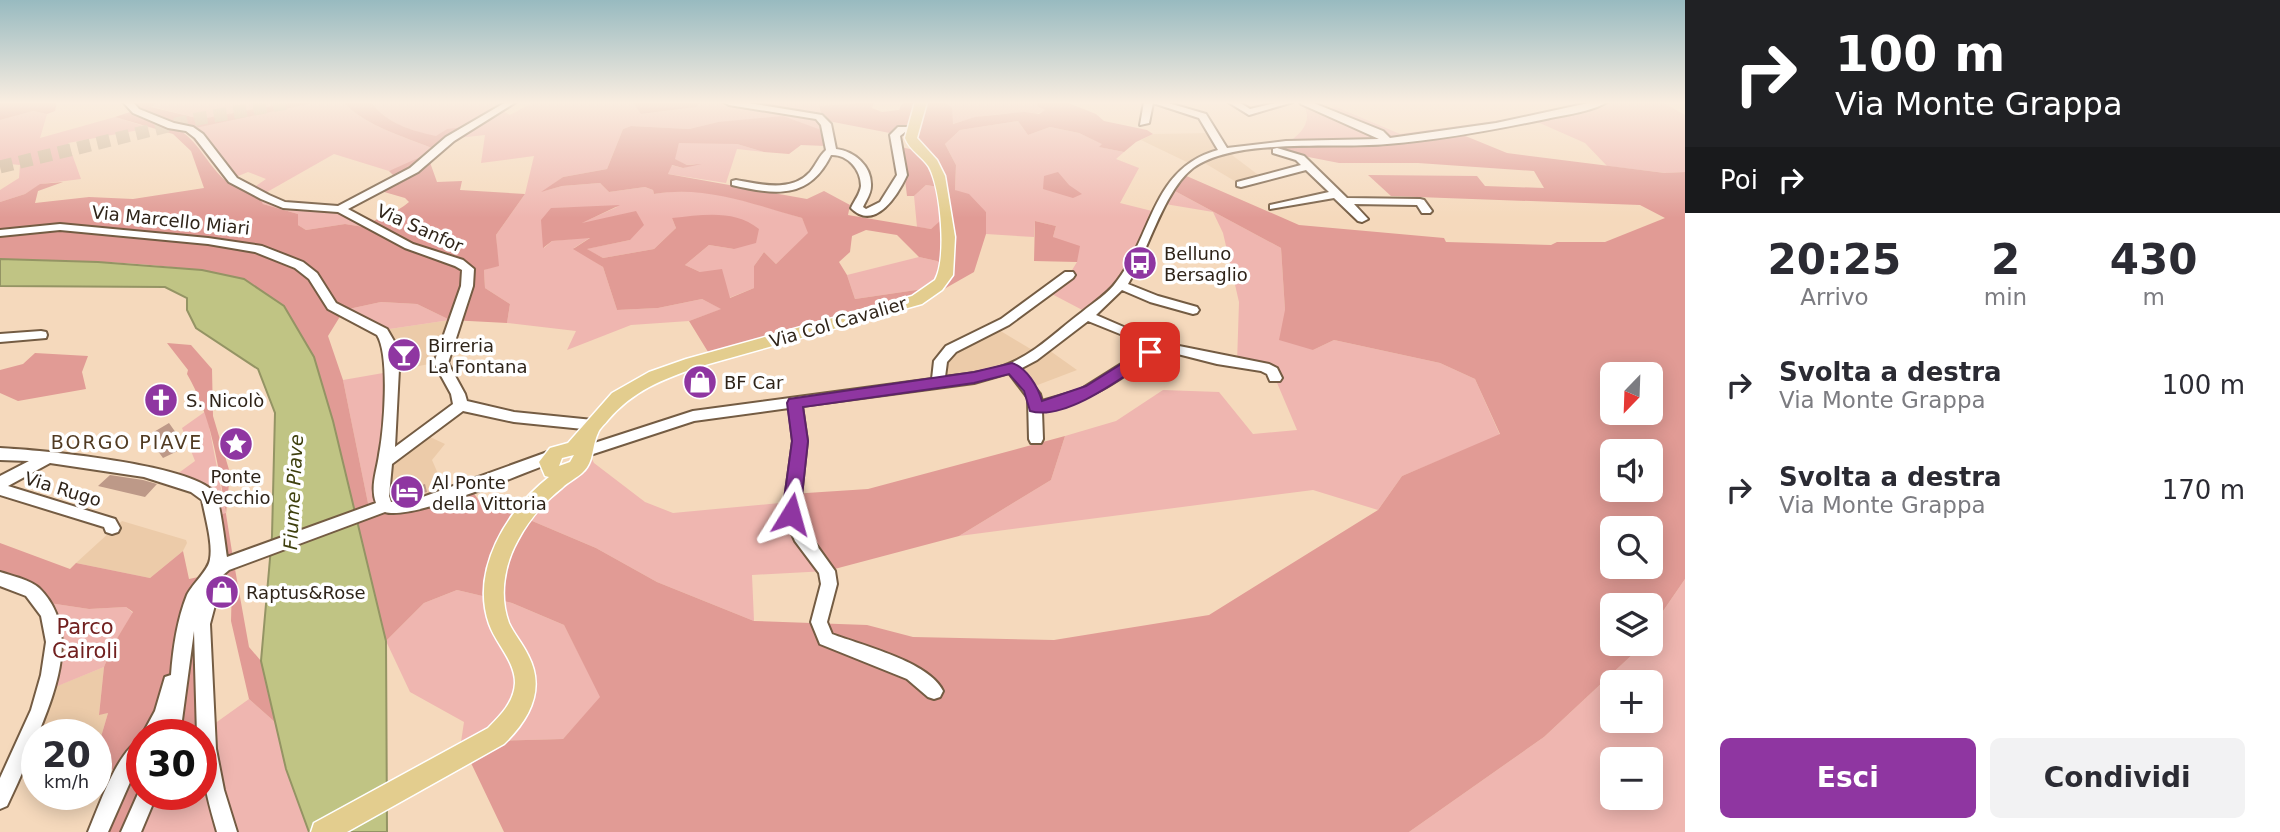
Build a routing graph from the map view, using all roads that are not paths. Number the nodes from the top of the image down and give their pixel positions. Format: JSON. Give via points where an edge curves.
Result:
{"nodes":[{"id":1,"x":202,"y":141,"type":"edge"},
{"id":2,"x":448,"y":141,"type":"edge"},
{"id":3,"x":829,"y":141,"type":"edge"},
{"id":4,"x":896,"y":141,"type":"edge"},
{"id":5,"x":912,"y":141,"type":"edge"},
{"id":6,"x":1217,"y":141,"type":"edge"},
{"id":7,"x":1385,"y":141,"type":"edge"},
{"id":8,"x":1256,"y":147,"type":"junction"},
{"id":9,"x":831,"y":151,"type":"junction"},
{"id":10,"x":1224,"y":152,"type":"junction"},
{"id":11,"x":1308,"y":166,"type":"junction"},
{"id":12,"x":736,"y":183,"type":"dead end"},
{"id":13,"x":1241,"y":184,"type":"dead end"},
{"id":14,"x":1340,"y":198,"type":"junction"},
{"id":15,"x":1274,"y":207,"type":"dead end"},
{"id":16,"x":340,"y":209,"type":"junction"},
{"id":17,"x":1426,"y":211,"type":"dead end"},
{"id":18,"x":1362,"y":219,"type":"dead end"},
{"id":19,"x":0,"y":233,"type":"edge"},
{"id":20,"x":1069,"y":275,"type":"dead end"},
{"id":21,"x":1120,"y":285,"type":"junction"},
{"id":22,"x":1194,"y":310,"type":"dead end"},
{"id":23,"x":1086,"y":314,"type":"junction"},
{"id":24,"x":41,"y":335,"type":"dead end"},
{"id":25,"x":0,"y":338,"type":"edge"},
{"id":26,"x":1158,"y":347,"type":"junction"},
{"id":27,"x":1012,"y":368,"type":"junction"},
{"id":28,"x":1275,"y":378,"type":"dead end"},
{"id":29,"x":938,"y":382,"type":"junction"},
{"id":30,"x":795,"y":403,"type":"junction"},
{"id":31,"x":460,"y":405,"type":"junction"},
{"id":32,"x":1036,"y":407,"type":"junction"},
{"id":33,"x":1036,"y":439,"type":"dead end"},
{"id":34,"x":0,"y":454,"type":"edge"},
{"id":35,"x":570,"y":455,"type":"junction"},
{"id":36,"x":47,"y":458,"type":"junction"},
{"id":37,"x":385,"y":461,"type":"junction"},
{"id":38,"x":0,"y":483,"type":"edge"},
{"id":39,"x":0,"y":489,"type":"edge"},
{"id":40,"x":385,"y":506,"type":"junction"},
{"id":41,"x":112,"y":528,"type":"dead end"},
{"id":42,"x":220,"y":566,"type":"junction"},
{"id":43,"x":0,"y":579,"type":"edge"},
{"id":44,"x":171,"y":684,"type":"dead end"},
{"id":45,"x":934,"y":691,"type":"dead end"},
{"id":46,"x":160,"y":719,"type":"edge"},
{"id":47,"x":175,"y":719,"type":"edge"},
{"id":48,"x":126,"y":770,"type":"edge"},
{"id":49,"x":0,"y":799,"type":"edge"},
{"id":50,"x":141,"y":810,"type":"edge"},
{"id":51,"x":99,"y":832,"type":"edge"},
{"id":52,"x":131,"y":832,"type":"edge"},
{"id":53,"x":226,"y":832,"type":"edge"},
{"id":54,"x":323,"y":832,"type":"edge"}],
"edges":[{"from":1,"to":16,"type":"street","name":"Via Sanfor","via":[[233,180],[265,197],[283,205]]},
{"from":2,"to":16,"type":"street","name":"Via Sanfor","via":[[414,170]]},
{"from":3,"to":9,"type":"street"},
{"from":4,"to":9,"type":"street","via":[[902,175],[871,214],[857,208],[866,186],[859,166],[848,155]]},
{"from":5,"to":35,"type":"main road","name":"Via Col Cavalier","via":[[935,167],[943,200],[948,260],[937,286],[917,300],[669,370],[626,391]]},
{"from":6,"to":10,"type":"street"},
{"from":7,"to":8,"type":"street"},
{"from":8,"to":10,"type":"street"},
{"from":8,"to":11,"type":"street","via":[[1293,154]]},
{"from":9,"to":12,"type":"street","via":[[813,177],[794,187],[776,190]]},
{"from":10,"to":21,"type":"street","via":[[1200,159],[1179,175]]},
{"from":11,"to":13,"type":"street"},
{"from":11,"to":14,"type":"street"},
{"from":14,"to":15,"type":"street"},
{"from":14,"to":17,"type":"street","via":[[1420,202]]},
{"from":14,"to":18,"type":"street"},
{"from":16,"to":31,"type":"street","name":"Via Sanfor","via":[[410,246],[468,269],[467,286],[441,363],[444,376],[460,395]]},
{"from":19,"to":37,"type":"street","name":"Via Marcello Miari","via":[[60,228],[208,241],[267,251],[299,265],[313,276],[332,306],[382,332],[388,341],[392,369]]},
{"from":20,"to":29,"type":"street","via":[[1006,322],[948,352],[940,364]]},
{"from":21,"to":22,"type":"street"},
{"from":21,"to":23,"type":"street"},
{"from":23,"to":26,"type":"street"},
{"from":23,"to":27,"type":"street"},
{"from":24,"to":25,"type":"street"},
{"from":26,"to":28,"type":"street","via":[[1264,367],[1272,370]]},
{"from":26,"to":32,"type":"street","via":[[1092,390],[1060,404]]},
{"from":27,"to":29,"type":"street"},
{"from":27,"to":32,"type":"street","via":[[1031,389]]},
{"from":29,"to":30,"type":"street"},
{"from":30,"to":35,"type":"street","via":[[693,416]]},
{"from":30,"to":45,"type":"street","via":[[800,441],[791,514],[801,536],[828,571],[830,584],[819,622],[826,639],[912,673]]},
{"from":31,"to":35,"type":"street","via":[[514,417]]},
{"from":31,"to":37,"type":"street"},
{"from":32,"to":33,"type":"street"},
{"from":34,"to":36,"type":"street"},
{"from":35,"to":40,"type":"street","via":[[421,504]]},
{"from":35,"to":54,"type":"main road","name":"Via Col Cavalier","via":[[516,528],[498,563],[498,622],[523,667],[526,682],[518,712],[485,743]]},
{"from":36,"to":38,"type":"street","name":"Via Rugo"},
{"from":36,"to":42,"type":"street","via":[[170,477],[201,489],[213,507]]},
{"from":37,"to":40,"type":"street","name":"Via Marcello Miari"},
{"from":39,"to":41,"type":"street","name":"Via Rugo","via":[[110,523]]},
{"from":40,"to":42,"type":"street"},
{"from":42,"to":47,"type":"street","via":[[201,585],[191,611],[182,647]]},
{"from":42,"to":53,"type":"street","via":[[202,632],[209,767]]},
{"from":43,"to":49,"type":"street","via":[[39,596],[51,616],[54,640],[48,682],[27,743]]},
{"from":44,"to":46,"type":"street"},
{"from":48,"to":51,"type":"street"},
{"from":50,"to":52,"type":"street"}]}
